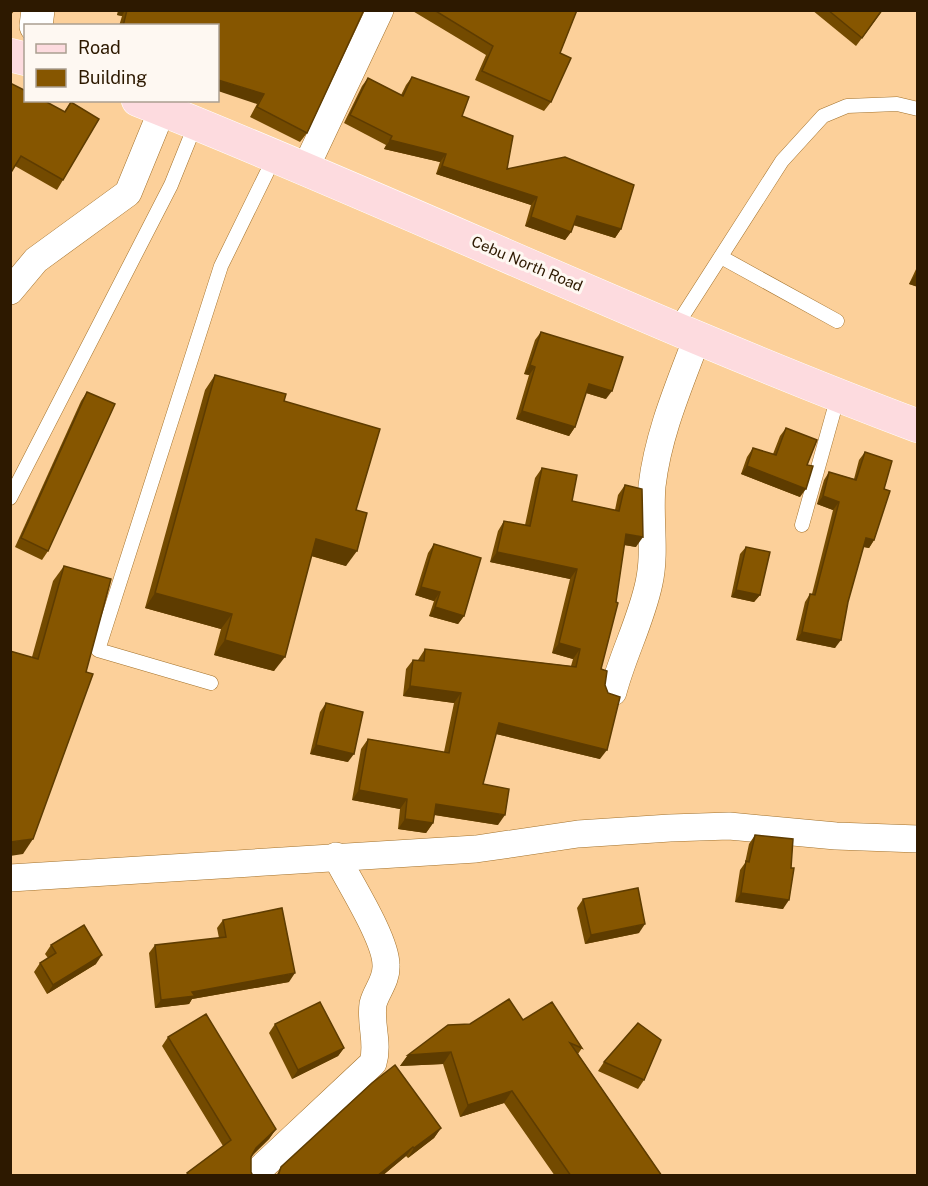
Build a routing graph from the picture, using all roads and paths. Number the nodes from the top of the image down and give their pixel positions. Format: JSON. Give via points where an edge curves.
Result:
{"nodes":[{"id":1,"x":380,"y":10,"type":"edge"},
{"id":2,"x":150,"y":105,"type":"edge"},
{"id":3,"x":918,"y":109,"type":"edge"},
{"id":4,"x":196,"y":123,"type":"junction"},
{"id":5,"x":275,"y":156,"type":"junction"},
{"id":6,"x":305,"y":169,"type":"junction"},
{"id":7,"x":721,"y":257,"type":"junction"},
{"id":8,"x":10,"y":291,"type":"edge"},
{"id":9,"x":837,"y":321,"type":"dead end"},
{"id":10,"x":686,"y":333,"type":"junction"},
{"id":11,"x":838,"y":396,"type":"junction"},
{"id":12,"x":918,"y":426,"type":"edge"},
{"id":13,"x":10,"y":498,"type":"edge"},
{"id":14,"x":802,"y":525,"type":"dead end"},
{"id":15,"x":211,"y":683,"type":"dead end"},
{"id":16,"x":613,"y":692,"type":"edge"},
{"id":17,"x":918,"y":839,"type":"edge"},
{"id":18,"x":336,"y":856,"type":"junction"},
{"id":19,"x":10,"y":878,"type":"edge"},
{"id":20,"x":259,"y":1176,"type":"edge"}],
"edges":[{"from":1,"to":6,"type":"street"},
{"from":2,"to":4,"type":"main road","name":"Cebu North Road"},
{"from":2,"to":8,"type":"street","via":[[128,193],[36,260]]},
{"from":3,"to":7,"type":"lane","via":[[897,104],[847,106],[823,116],[782,161]]},
{"from":4,"to":5,"type":"main road","name":"Cebu North Road"},
{"from":4,"to":13,"type":"lane","via":[[171,185]]},
{"from":5,"to":6,"type":"main road","name":"Cebu North Road"},
{"from":5,"to":15,"type":"lane","via":[[221,266],[98,650]]},
{"from":6,"to":10,"type":"main road","name":"Cebu North Road"},
{"from":7,"to":9,"type":"lane"},
{"from":7,"to":10,"type":"lane"},
{"from":10,"to":11,"type":"main road","name":"Cebu North Road"},
{"from":10,"to":16,"type":"street","via":[[652,488],[653,556],[649,581],[640,620]]},
{"from":11,"to":12,"type":"main road","name":"Cebu North Road"},
{"from":11,"to":14,"type":"lane"},
{"from":17,"to":18,"type":"street","via":[[729,826],[578,834],[476,849]]},
{"from":18,"to":19,"type":"street"},
{"from":18,"to":20,"type":"street","via":[[382,946],[387,966],[373,1002],[377,1050],[373,1064],[260,1169]]}]}
